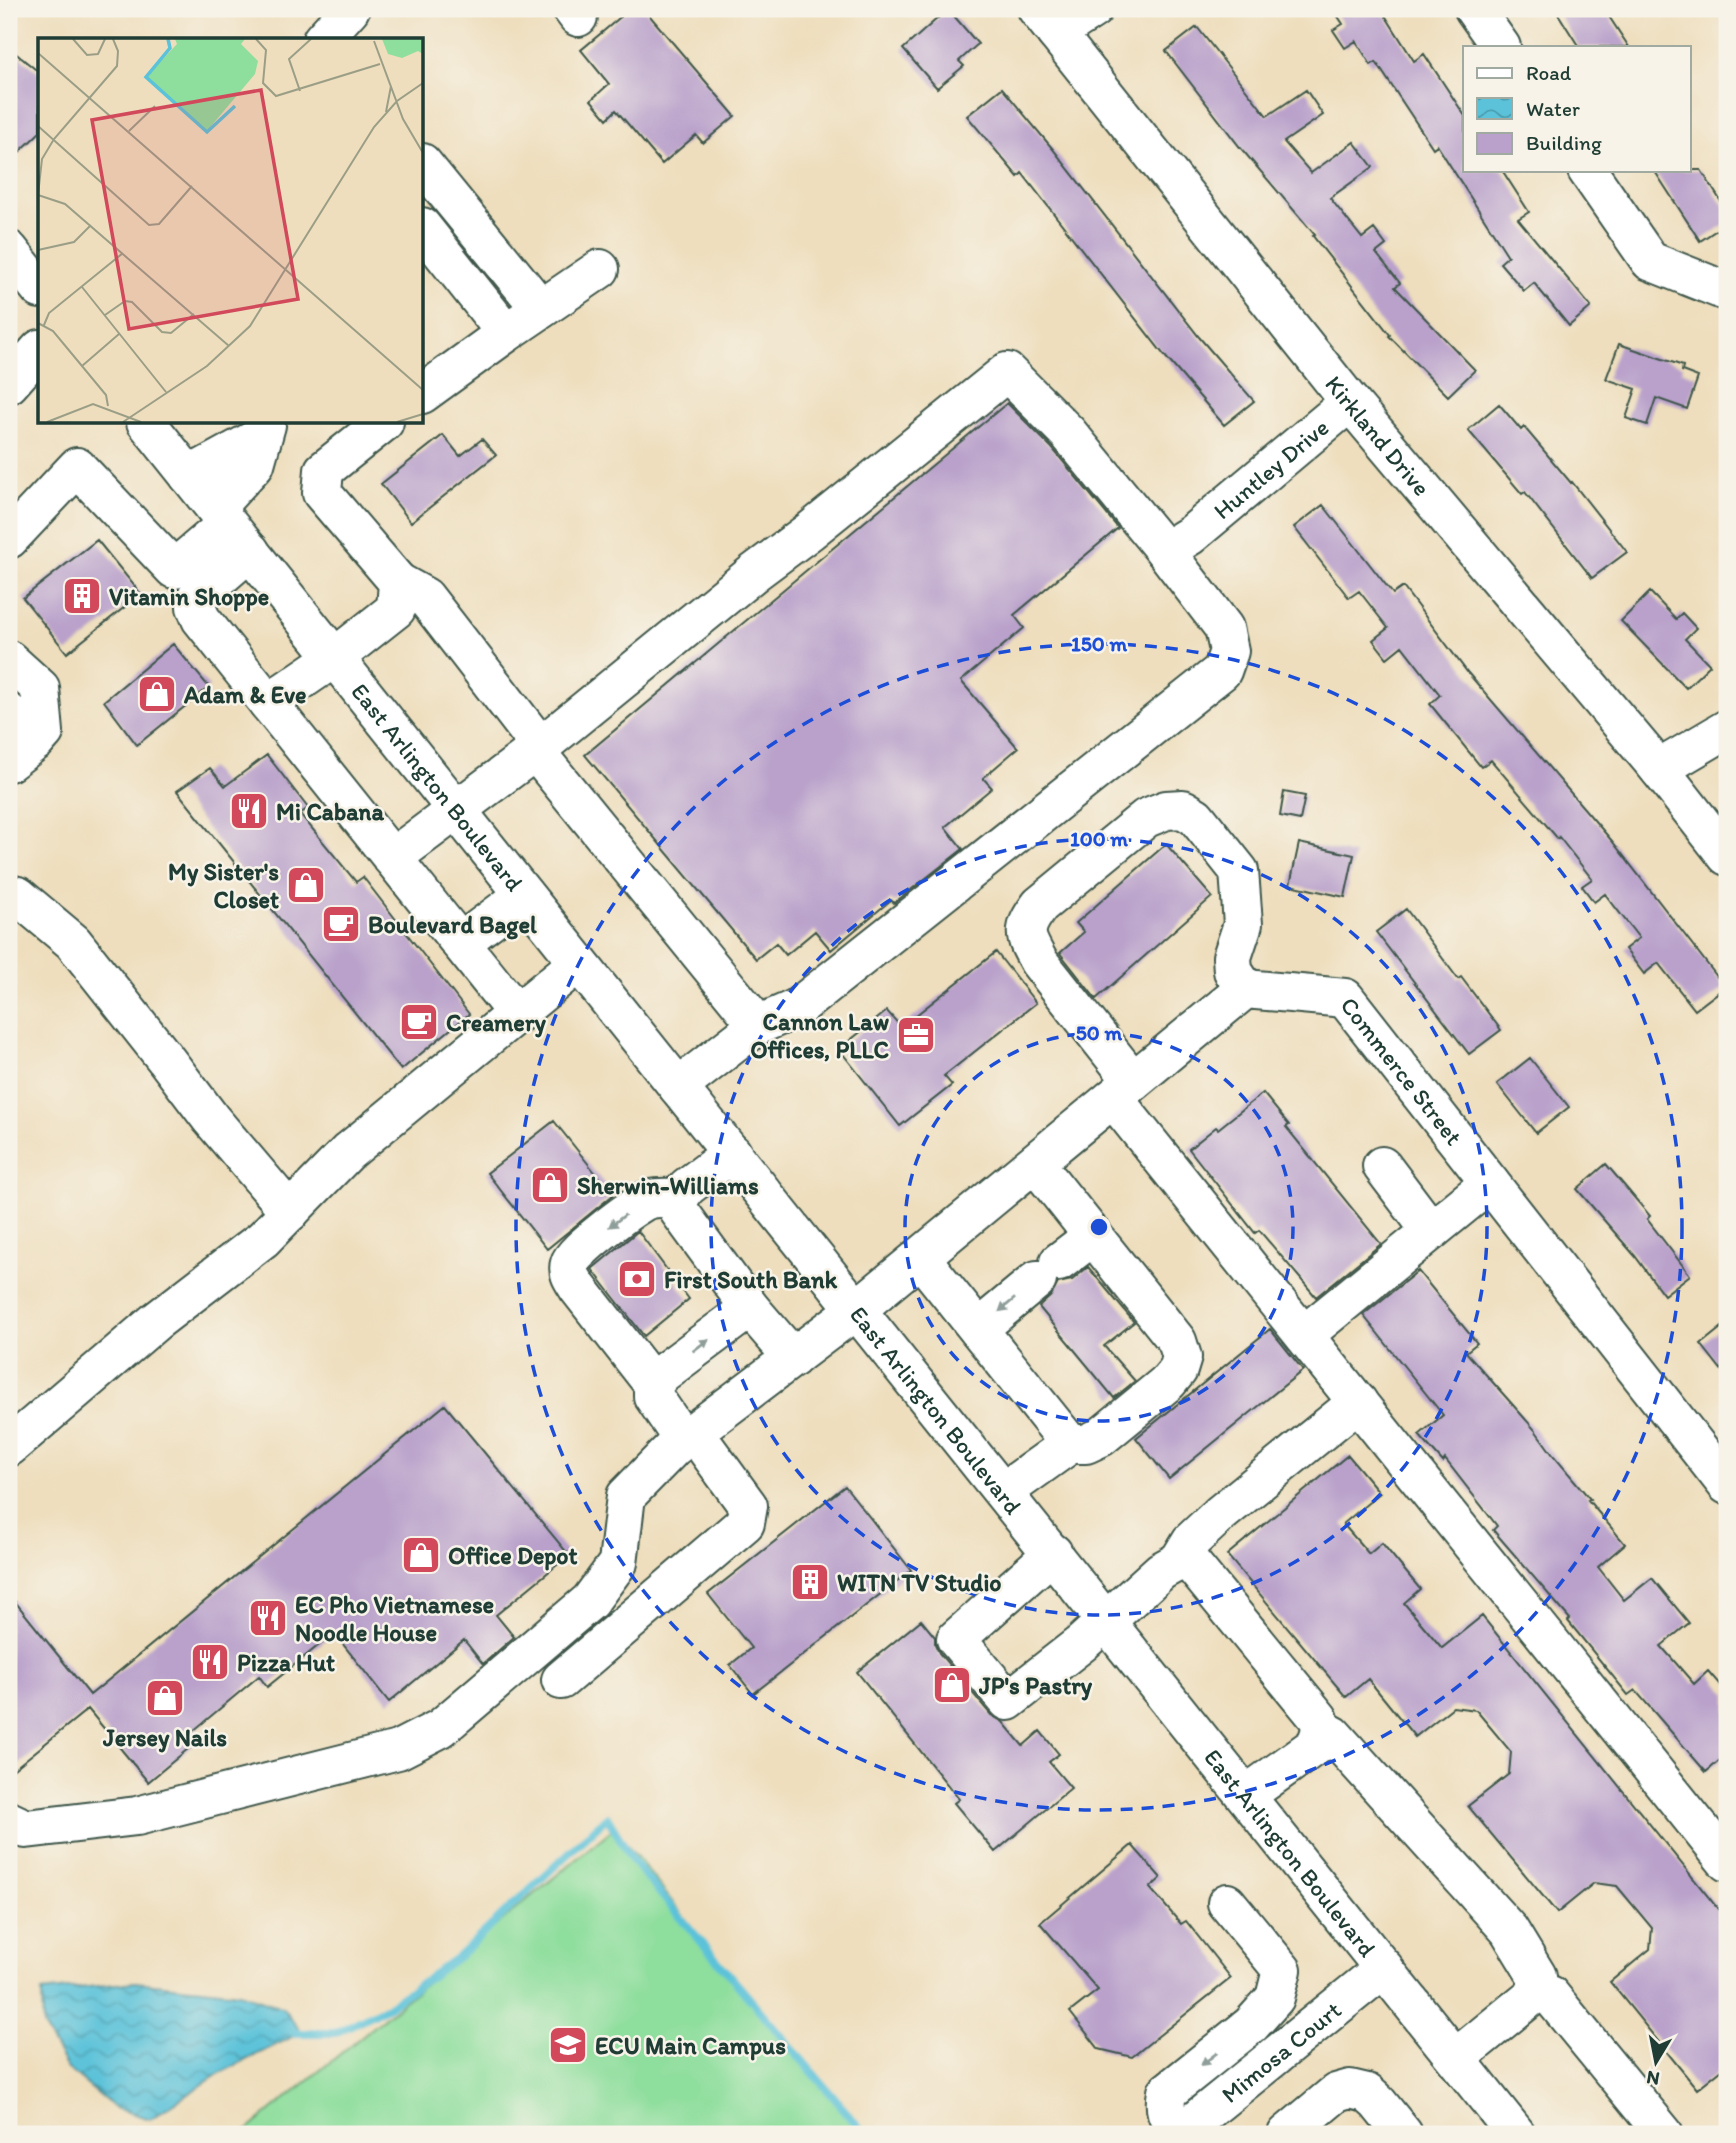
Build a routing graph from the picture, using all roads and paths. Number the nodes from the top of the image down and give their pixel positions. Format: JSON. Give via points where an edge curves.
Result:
{"nodes":[{"id":1,"x":350,"y":9,"type":"edge"},
{"id":2,"x":1093,"y":9,"type":"edge"},
{"id":3,"x":1474,"y":9,"type":"edge"},
{"id":4,"x":1046,"y":21,"type":"edge"},
{"id":5,"x":324,"y":38,"type":"edge"},
{"id":6,"x":1500,"y":46,"type":"edge"},
{"id":7,"x":424,"y":165,"type":"edge"},
{"id":8,"x":1588,"y":172,"type":"edge"},
{"id":9,"x":424,"y":230,"type":"edge"},
{"id":10,"x":9,"y":250,"type":"edge"},
{"id":11,"x":600,"y":269,"type":"dead end"},
{"id":12,"x":38,"y":286,"type":"edge"},
{"id":13,"x":1727,"y":288,"type":"edge"},
{"id":14,"x":541,"y":309,"type":"junction"},
{"id":15,"x":506,"y":332,"type":"junction"},
{"id":16,"x":38,"y":351,"type":"edge"},
{"id":17,"x":9,"y":384,"type":"edge"},
{"id":18,"x":424,"y":393,"type":"edge"},
{"id":19,"x":1350,"y":402,"type":"junction"},
{"id":20,"x":148,"y":424,"type":"edge"},
{"id":21,"x":382,"y":424,"type":"edge"},
{"id":22,"x":265,"y":426,"type":"edge"},
{"id":23,"x":189,"y":476,"type":"junction"},
{"id":24,"x":231,"y":528,"type":"junction"},
{"id":25,"x":9,"y":539,"type":"edge"},
{"id":26,"x":1178,"y":543,"type":"junction"},
{"id":27,"x":398,"y":582,"type":"junction"},
{"id":28,"x":334,"y":658,"type":"junction"},
{"id":29,"x":9,"y":660,"type":"edge"},
{"id":30,"x":268,"y":703,"type":"junction"},
{"id":31,"x":9,"y":713,"type":"edge"},
{"id":32,"x":1727,"y":729,"type":"edge"},
{"id":33,"x":535,"y":751,"type":"junction"},
{"id":34,"x":23,"y":752,"type":"edge"},
{"id":35,"x":1659,"y":769,"type":"junction"},
{"id":36,"x":457,"y":811,"type":"junction"},
{"id":37,"x":1727,"y":856,"type":"edge"},
{"id":38,"x":392,"y":858,"type":"junction"},
{"id":39,"x":9,"y":894,"type":"edge"},
{"id":40,"x":524,"y":895,"type":"junction"},
{"id":41,"x":460,"y":943,"type":"junction"},
{"id":42,"x":578,"y":963,"type":"junction"},
{"id":43,"x":1245,"y":989,"type":"junction"},
{"id":44,"x":517,"y":1014,"type":"junction"},
{"id":45,"x":758,"y":1025,"type":"junction"},
{"id":46,"x":678,"y":1087,"type":"junction"},
{"id":47,"x":1123,"y":1090,"type":"junction"},
{"id":48,"x":732,"y":1153,"type":"junction"},
{"id":49,"x":1035,"y":1163,"type":"junction"},
{"id":50,"x":1382,"y":1166,"type":"dead end"},
{"id":51,"x":1490,"y":1182,"type":"junction"},
{"id":52,"x":679,"y":1198,"type":"junction"},
{"id":53,"x":290,"y":1212,"type":"junction"},
{"id":54,"x":1431,"y":1231,"type":"junction"},
{"id":55,"x":1093,"y":1236,"type":"junction"},
{"id":56,"x":920,"y":1257,"type":"junction"},
{"id":57,"x":750,"y":1308,"type":"junction"},
{"id":58,"x":857,"y":1309,"type":"junction"},
{"id":59,"x":978,"y":1329,"type":"junction"},
{"id":60,"x":1304,"y":1335,"type":"junction"},
{"id":61,"x":793,"y":1358,"type":"junction"},
{"id":62,"x":653,"y":1384,"type":"junction"},
{"id":63,"x":1358,"y":1402,"type":"junction"},
{"id":64,"x":689,"y":1436,"type":"junction"},
{"id":65,"x":1070,"y":1444,"type":"junction"},
{"id":66,"x":9,"y":1447,"type":"edge"},
{"id":67,"x":1727,"y":1485,"type":"edge"},
{"id":68,"x":1003,"y":1492,"type":"junction"},
{"id":69,"x":1053,"y":1553,"type":"junction"},
{"id":70,"x":1179,"y":1561,"type":"junction"},
{"id":71,"x":1107,"y":1621,"type":"junction"},
{"id":72,"x":561,"y":1680,"type":"dead end"},
{"id":73,"x":1321,"y":1730,"type":"junction"},
{"id":74,"x":1246,"y":1795,"type":"junction"},
{"id":75,"x":9,"y":1821,"type":"edge"},
{"id":76,"x":1727,"y":1863,"type":"edge"},
{"id":77,"x":1227,"y":1903,"type":"dead end"},
{"id":78,"x":1384,"y":1968,"type":"junction"},
{"id":79,"x":1538,"y":1992,"type":"junction"},
{"id":80,"x":1251,"y":2025,"type":"junction"},
{"id":81,"x":1282,"y":2051,"type":"junction"},
{"id":82,"x":1456,"y":2058,"type":"junction"},
{"id":83,"x":1179,"y":2134,"type":"edge"},
{"id":84,"x":1287,"y":2134,"type":"edge"},
{"id":85,"x":1403,"y":2134,"type":"edge"},
{"id":86,"x":1516,"y":2134,"type":"edge"},
{"id":87,"x":1664,"y":2134,"type":"edge"}],
"edges":[{"from":1,"to":5,"type":"main road"},
{"from":2,"to":4,"type":"main road"},
{"from":3,"to":6,"type":"main road"},
{"from":4,"to":19,"type":"main road","name":"Kirkland Drive"},
{"from":7,"to":14,"type":"main road"},
{"from":8,"to":13,"type":"main road","via":[[1650,261]]},
{"from":9,"to":15,"type":"main road"},
{"from":10,"to":12,"type":"main road"},
{"from":11,"to":14,"type":"main road"},
{"from":14,"to":15,"type":"main road"},
{"from":15,"to":18,"type":"main road"},
{"from":16,"to":17,"type":"main road"},
{"from":19,"to":26,"type":"main road","name":"Huntley Drive"},
{"from":19,"to":35,"type":"main road","name":"Kirkland Drive"},
{"from":20,"to":23,"type":"main road","name":"East Arlington Boulevard"},
{"from":21,"to":27,"type":"main road","via":[[324,470],[322,493]]},
{"from":22,"to":23,"type":"main road"},
{"from":22,"to":24,"type":"main road"},
{"from":23,"to":24,"type":"main road","name":"East Arlington Boulevard"},
{"from":24,"to":25,"type":"main road","via":[[174,569],[77,467]]},
{"from":24,"to":28,"type":"main road","name":"East Arlington Boulevard"},
{"from":24,"to":30,"type":"main road","via":[[196,607]]},
{"from":26,"to":33,"type":"main road","via":[[1007,372]]},
{"from":26,"to":45,"type":"main road","via":[[1224,628],[1229,651],[1222,671],[797,1008]]},
{"from":27,"to":28,"type":"main road","via":[[397,609]]},
{"from":27,"to":33,"type":"main road","via":[[425,597],[530,733]]},
{"from":28,"to":30,"type":"main road"},
{"from":28,"to":36,"type":"main road","name":"East Arlington Boulevard"},
{"from":29,"to":34,"type":"main road","via":[[40,688],[44,733]]},
{"from":30,"to":38,"type":"main road"},
{"from":31,"to":34,"type":"main road"},
{"from":32,"to":35,"type":"main road"},
{"from":33,"to":36,"type":"main road"},
{"from":33,"to":45,"type":"main road"},
{"from":35,"to":37,"type":"main road","name":"Kirkland Drive"},
{"from":36,"to":38,"type":"main road"},
{"from":36,"to":40,"type":"main road","name":"East Arlington Boulevard"},
{"from":38,"to":41,"type":"main road"},
{"from":39,"to":53,"type":"main road","via":[[18,896],[73,942]]},
{"from":40,"to":41,"type":"main road"},
{"from":40,"to":42,"type":"main road","name":"East Arlington Boulevard"},
{"from":41,"to":44,"type":"main road"},
{"from":42,"to":44,"type":"main road"},
{"from":42,"to":46,"type":"main road","name":"East Arlington Boulevard"},
{"from":43,"to":47,"type":"main road"},
{"from":43,"to":47,"type":"main road","via":[[1233,971],[1232,957],[1242,925],[1239,871],[1196,817],[1183,809],[1146,818],[1040,905],[1027,923],[1027,940],[1039,962]]},
{"from":43,"to":51,"type":"main road","name":"Commerce Street","via":[[1345,998]]},
{"from":44,"to":53,"type":"main road","via":[[348,1152]]},
{"from":45,"to":46,"type":"main road"},
{"from":46,"to":48,"type":"main road","name":"East Arlington Boulevard"},
{"from":47,"to":49,"type":"main road"},
{"from":47,"to":60,"type":"main road"},
{"from":48,"to":52,"type":"main road"},
{"from":48,"to":58,"type":"main road","name":"East Arlington Boulevard"},
{"from":49,"to":55,"type":"main road"},
{"from":49,"to":56,"type":"main road"},
{"from":50,"to":54,"type":"main road"},
{"from":51,"to":54,"type":"main road"},
{"from":51,"to":67,"type":"main road","name":"Commerce Street"},
{"from":52,"to":57,"type":"main road","via":[[679,1211]]},
{"from":52,"to":62,"type":"main road","one_way":true,"via":[[643,1202],[570,1261],[578,1288]]},
{"from":53,"to":66,"type":"main road"},
{"from":54,"to":60,"type":"main road"},
{"from":55,"to":59,"type":"main road","one_way":true},
{"from":55,"to":65,"type":"main road","via":[[1177,1341],[1182,1357],[1168,1382],[1101,1437],[1086,1444]]},
{"from":56,"to":58,"type":"main road"},
{"from":56,"to":59,"type":"main road"},
{"from":57,"to":61,"type":"main road"},
{"from":62,"to":57,"type":"main road","one_way":true},
{"from":58,"to":61,"type":"main road"},
{"from":58,"to":68,"type":"main road","name":"East Arlington Boulevard"},
{"from":59,"to":65,"type":"main road"},
{"from":60,"to":63,"type":"main road"},
{"from":61,"to":64,"type":"main road"},
{"from":62,"to":64,"type":"main road","via":[[653,1396]]},
{"from":63,"to":70,"type":"main road","via":[[1220,1514],[1191,1541]]},
{"from":63,"to":76,"type":"main road"},
{"from":64,"to":72,"type":"main road","via":[[748,1506],[745,1523]]},
{"from":64,"to":75,"type":"main road","via":[[626,1496],[618,1563],[590,1601],[441,1728],[398,1750],[137,1816],[26,1829]]},
{"from":65,"to":68,"type":"main road"},
{"from":68,"to":69,"type":"main road","name":"East Arlington Boulevard"},
{"from":69,"to":71,"type":"main road","name":"East Arlington Boulevard"},
{"from":69,"to":71,"type":"main road","via":[[956,1639],[1009,1700]]},
{"from":70,"to":71,"type":"main road","via":[[1161,1571]]},
{"from":70,"to":73,"type":"main road","via":[[1191,1563],[1319,1719]]},
{"from":71,"to":74,"type":"main road","name":"East Arlington Boulevard"},
{"from":73,"to":74,"type":"main road","via":[[1316,1745]]},
{"from":73,"to":79,"type":"main road","via":[[1333,1735],[1509,1930],[1537,1976]]},
{"from":74,"to":78,"type":"main road","name":"East Arlington Boulevard"},
{"from":77,"to":80,"type":"main road","via":[[1282,1970],[1275,1998]]},
{"from":78,"to":81,"type":"main road","name":"Mimosa Court"},
{"from":78,"to":82,"type":"main road","name":"East Arlington Boulevard"},
{"from":79,"to":82,"type":"main road"},
{"from":79,"to":87,"type":"main road","via":[[1550,1995]]},
{"from":80,"to":81,"type":"main road","via":[[1263,2029]]},
{"from":80,"to":83,"type":"main road","one_way":true,"via":[[1167,2092],[1164,2106]]},
{"from":81,"to":83,"type":"main road","name":"Mimosa Court"},
{"from":82,"to":86,"type":"main road","name":"East Arlington Boulevard"},
{"from":84,"to":85,"type":"main road","via":[[1336,2092],[1349,2089],[1367,2093]]}]}
